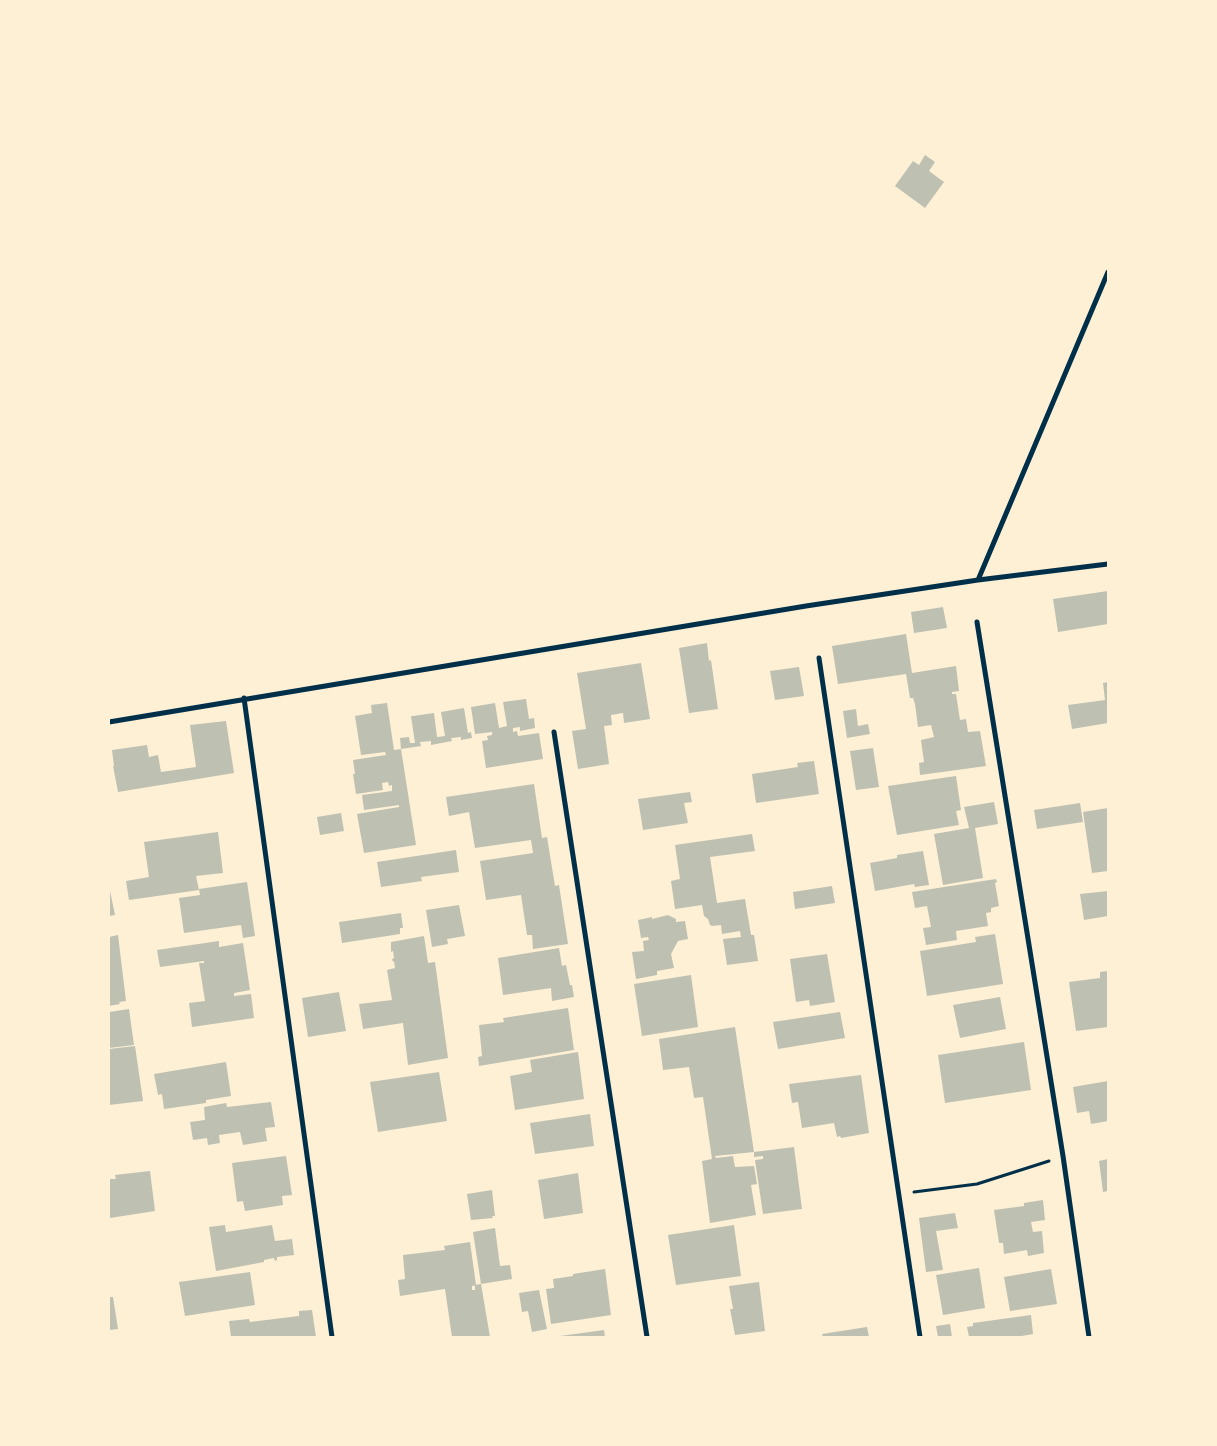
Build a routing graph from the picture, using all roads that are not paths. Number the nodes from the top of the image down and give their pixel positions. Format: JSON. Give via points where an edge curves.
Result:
{"nodes":[{"id":1,"x":1108,"y":272,"type":"edge"},
{"id":2,"x":1108,"y":564,"type":"edge"},
{"id":3,"x":978,"y":580,"type":"junction"},
{"id":4,"x":977,"y":622,"type":"dead end"},
{"id":5,"x":819,"y":658,"type":"dead end"},
{"id":6,"x":244,"y":698,"type":"junction"},
{"id":7,"x":109,"y":722,"type":"edge"},
{"id":8,"x":554,"y":732,"type":"dead end"},
{"id":9,"x":332,"y":1337,"type":"edge"},
{"id":10,"x":647,"y":1337,"type":"edge"},
{"id":11,"x":920,"y":1337,"type":"edge"},
{"id":12,"x":1089,"y":1337,"type":"edge"}],
"edges":[{"from":1,"to":3,"type":"street"},
{"from":2,"to":3,"type":"street"},
{"from":3,"to":6,"type":"street"},
{"from":4,"to":12,"type":"street"},
{"from":5,"to":11,"type":"street"},
{"from":6,"to":7,"type":"street"},
{"from":6,"to":9,"type":"street"},
{"from":8,"to":10,"type":"street"}]}
